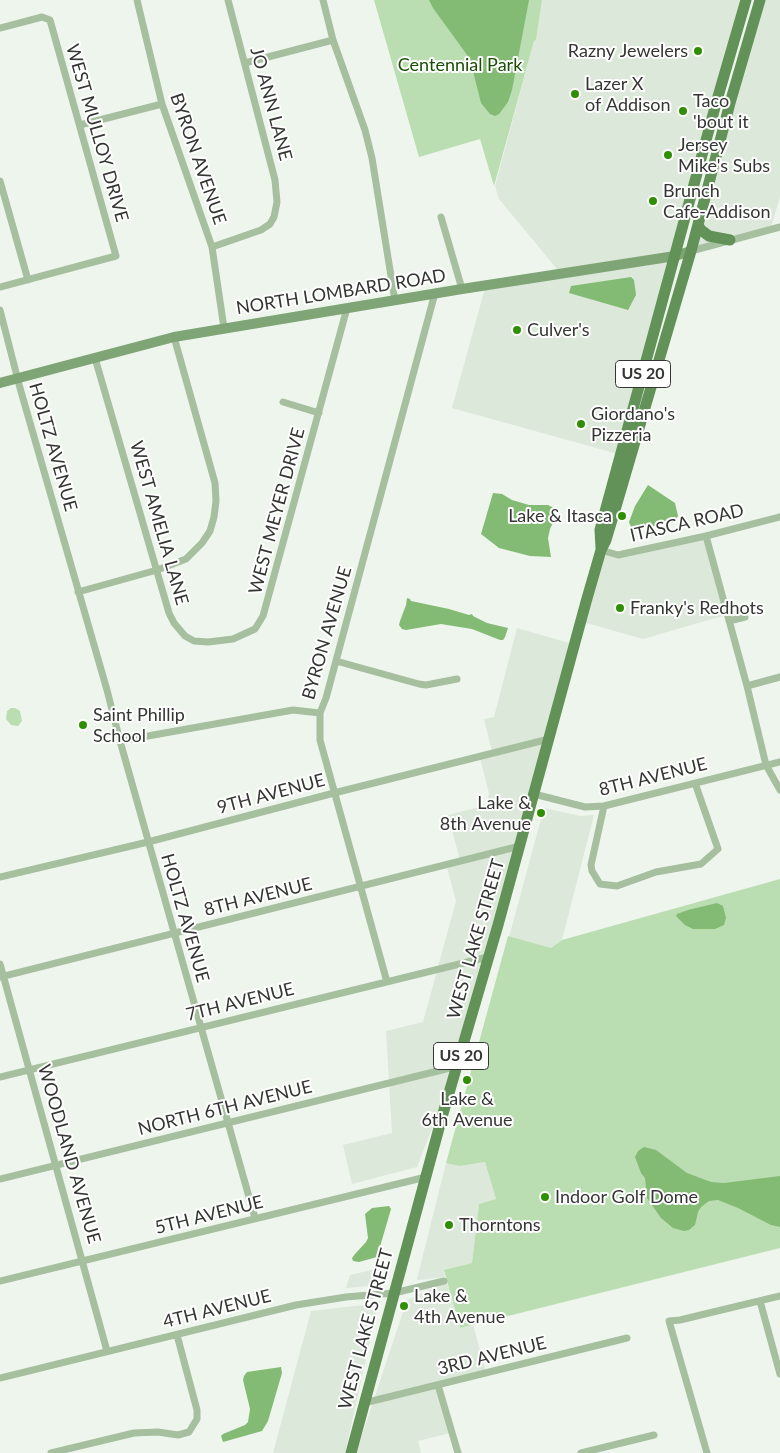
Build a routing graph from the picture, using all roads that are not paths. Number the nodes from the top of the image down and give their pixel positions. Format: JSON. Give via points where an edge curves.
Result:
{"nodes":[{"id":1,"x":137,"y":0,"type":"edge"},
{"id":2,"x":228,"y":0,"type":"edge"},
{"id":3,"x":323,"y":0,"type":"edge"},
{"id":4,"x":746,"y":0,"type":"edge"},
{"id":5,"x":760,"y":0,"type":"edge"},
{"id":6,"x":0,"y":28,"type":"edge"},
{"id":7,"x":333,"y":40,"type":"junction"},
{"id":8,"x":245,"y":63,"type":"junction"},
{"id":9,"x":162,"y":104,"type":"junction"},
{"id":10,"x":80,"y":125,"type":"junction"},
{"id":11,"x":0,"y":181,"type":"edge"},
{"id":12,"x":441,"y":218,"type":"dead end"},
{"id":13,"x":698,"y":225,"type":"junction"},
{"id":14,"x":780,"y":227,"type":"edge"},
{"id":15,"x":730,"y":240,"type":"junction"},
{"id":16,"x":212,"y":247,"type":"junction"},
{"id":17,"x":691,"y":251,"type":"junction"},
{"id":18,"x":675,"y":256,"type":"junction"},
{"id":19,"x":28,"y":280,"type":"junction"},
{"id":20,"x":0,"y":287,"type":"edge"},
{"id":21,"x":462,"y":289,"type":"junction"},
{"id":22,"x":436,"y":293,"type":"junction"},
{"id":23,"x":395,"y":301,"type":"junction"},
{"id":24,"x":347,"y":308,"type":"junction"},
{"id":25,"x":0,"y":310,"type":"edge"},
{"id":26,"x":224,"y":328,"type":"junction"},
{"id":27,"x":174,"y":337,"type":"junction"},
{"id":28,"x":95,"y":358,"type":"junction"},
{"id":29,"x":18,"y":379,"type":"junction"},
{"id":30,"x":0,"y":383,"type":"edge"},
{"id":31,"x":283,"y":402,"type":"dead end"},
{"id":32,"x":319,"y":413,"type":"junction"},
{"id":33,"x":780,"y":516,"type":"edge"},
{"id":34,"x":706,"y":536,"type":"junction"},
{"id":35,"x":601,"y":550,"type":"junction"},
{"id":36,"x":157,"y":570,"type":"junction"},
{"id":37,"x":78,"y":592,"type":"junction"},
{"id":38,"x":264,"y":616,"type":"joint"},
{"id":39,"x":745,"y":617,"type":"dead end"},
{"id":40,"x":729,"y":621,"type":"junction"},
{"id":41,"x":336,"y":661,"type":"junction"},
{"id":42,"x":780,"y":677,"type":"edge"},
{"id":43,"x":457,"y":679,"type":"dead end"},
{"id":44,"x":747,"y":686,"type":"junction"},
{"id":45,"x":320,"y":713,"type":"junction"},
{"id":46,"x":549,"y":739,"type":"junction"},
{"id":47,"x":120,"y":741,"type":"junction"},
{"id":48,"x":780,"y":762,"type":"edge"},
{"id":49,"x":766,"y":765,"type":"junction"},
{"id":50,"x":695,"y":783,"type":"junction"},
{"id":51,"x":780,"y":790,"type":"edge"},
{"id":52,"x":334,"y":793,"type":"junction"},
{"id":53,"x":534,"y":794,"type":"junction"},
{"id":54,"x":604,"y":806,"type":"junction"},
{"id":55,"x":148,"y":842,"type":"junction"},
{"id":56,"x":520,"y":846,"type":"junction"},
{"id":57,"x":0,"y":877,"type":"edge"},
{"id":58,"x":360,"y":887,"type":"junction"},
{"id":59,"x":174,"y":934,"type":"junction"},
{"id":60,"x":488,"y":957,"type":"junction"},
{"id":61,"x":0,"y":964,"type":"edge"},
{"id":62,"x":2,"y":977,"type":"edge"},
{"id":63,"x":387,"y":982,"type":"junction"},
{"id":64,"x":201,"y":1027,"type":"junction"},
{"id":65,"x":458,"y":1066,"type":"junction"},
{"id":66,"x":29,"y":1069,"type":"junction"},
{"id":67,"x":0,"y":1076,"type":"edge"},
{"id":68,"x":228,"y":1123,"type":"junction"},
{"id":69,"x":56,"y":1165,"type":"junction"},
{"id":70,"x":426,"y":1177,"type":"junction"},
{"id":71,"x":0,"y":1179,"type":"edge"},
{"id":72,"x":255,"y":1218,"type":"junction"},
{"id":73,"x":83,"y":1261,"type":"junction"},
{"id":74,"x":0,"y":1281,"type":"edge"},
{"id":75,"x":444,"y":1281,"type":"dead end"},
{"id":76,"x":394,"y":1294,"type":"junction"},
{"id":77,"x":780,"y":1296,"type":"edge"},
{"id":78,"x":760,"y":1302,"type":"junction"},
{"id":79,"x":177,"y":1335,"type":"junction"},
{"id":80,"x":627,"y":1338,"type":"dead end"},
{"id":81,"x":107,"y":1351,"type":"junction"},
{"id":82,"x":780,"y":1374,"type":"edge"},
{"id":83,"x":0,"y":1378,"type":"edge"},
{"id":84,"x":438,"y":1384,"type":"junction"},
{"id":85,"x":363,"y":1403,"type":"junction"},
{"id":86,"x":654,"y":1435,"type":"dead end"},
{"id":87,"x":51,"y":1453,"type":"edge"},
{"id":88,"x":351,"y":1453,"type":"edge"},
{"id":89,"x":458,"y":1453,"type":"edge"},
{"id":90,"x":581,"y":1453,"type":"edge"},
{"id":91,"x":707,"y":1453,"type":"edge"}],
"edges":[{"from":1,"to":9,"type":"street","name":"BYRON AVENUE"},
{"from":2,"to":8,"type":"street","name":"JO ANN LANE"},
{"from":3,"to":7,"type":"street"},
{"from":4,"to":18,"type":"main road","name":"WEST LAKE STREET","number":"US 20"},
{"from":5,"to":13,"type":"main road","name":"WEST LAKE STREET","number":"US 20"},
{"from":6,"to":10,"type":"street","name":"WEST MULLOY DRIVE","via":[[48,18]]},
{"from":7,"to":8,"type":"street"},
{"from":7,"to":23,"type":"street","via":[[372,158]]},
{"from":8,"to":16,"type":"street","name":"JO ANN LANE","via":[[277,188],[277,202],[270,224]]},
{"from":9,"to":10,"type":"street"},
{"from":9,"to":16,"type":"street","name":"BYRON AVENUE"},
{"from":10,"to":19,"type":"street","name":"WEST MULLOY DRIVE","via":[[115,257]]},
{"from":11,"to":19,"type":"street"},
{"from":12,"to":21,"type":"street"},
{"from":13,"to":15,"type":"main road","via":[[709,236]]},
{"from":13,"to":17,"type":"main road","name":"WEST LAKE STREET","number":"US 20"},
{"from":14,"to":15,"type":"street"},
{"from":15,"to":17,"type":"street"},
{"from":16,"to":26,"type":"street","name":"BYRON AVENUE"},
{"from":17,"to":18,"type":"street","name":"NORTH LOMBARD ROAD"},
{"from":17,"to":35,"type":"main road","name":"WEST LAKE STREET","number":"US 20","via":[[608,536]]},
{"from":18,"to":21,"type":"street","name":"NORTH LOMBARD ROAD"},
{"from":18,"to":35,"type":"main road","name":"WEST LAKE STREET","number":"US 20","via":[[600,530]]},
{"from":19,"to":20,"type":"street"},
{"from":21,"to":22,"type":"street","name":"NORTH LOMBARD ROAD"},
{"from":22,"to":23,"type":"street","name":"NORTH LOMBARD ROAD"},
{"from":22,"to":41,"type":"street","name":"BYRON AVENUE"},
{"from":23,"to":24,"type":"street","name":"NORTH LOMBARD ROAD"},
{"from":24,"to":26,"type":"street","name":"NORTH LOMBARD ROAD"},
{"from":24,"to":32,"type":"street","name":"WEST MEYER DRIVE"},
{"from":25,"to":29,"type":"street","name":"HOLTZ AVENUE"},
{"from":26,"to":27,"type":"street","name":"NORTH LOMBARD ROAD"},
{"from":27,"to":28,"type":"street","name":"NORTH LOMBARD ROAD"},
{"from":27,"to":36,"type":"street","via":[[213,474],[216,501],[210,531],[202,544],[186,559]]},
{"from":28,"to":29,"type":"street","name":"NORTH LOMBARD ROAD"},
{"from":28,"to":36,"type":"street","name":"WEST AMELIA LANE"},
{"from":29,"to":30,"type":"street","name":"NORTH LOMBARD ROAD"},
{"from":29,"to":37,"type":"street","name":"HOLTZ AVENUE"},
{"from":31,"to":32,"type":"street","name":"WEST MEYER DRIVE"},
{"from":32,"to":38,"type":"street","name":"WEST MEYER DRIVE"},
{"from":33,"to":34,"type":"street","name":"ITASCA ROAD"},
{"from":34,"to":35,"type":"street","name":"ITASCA ROAD","via":[[618,555]]},
{"from":34,"to":40,"type":"street"},
{"from":35,"to":46,"type":"main road","name":"WEST LAKE STREET","number":"US 20"},
{"from":36,"to":37,"type":"street"},
{"from":36,"to":38,"type":"street","name":"WEST AMELIA LANE","via":[[174,623],[194,641],[241,636],[255,629]]},
{"from":37,"to":47,"type":"street","name":"HOLTZ AVENUE"},
{"from":39,"to":40,"type":"street"},
{"from":40,"to":44,"type":"street"},
{"from":41,"to":43,"type":"street","via":[[419,684]]},
{"from":41,"to":45,"type":"street","name":"BYRON AVENUE"},
{"from":42,"to":44,"type":"street"},
{"from":44,"to":49,"type":"street"},
{"from":45,"to":47,"type":"street","via":[[293,710]]},
{"from":45,"to":52,"type":"street","name":"BYRON AVENUE","via":[[320,740]]},
{"from":46,"to":52,"type":"street","name":"9TH AVENUE"},
{"from":46,"to":53,"type":"main road","name":"WEST LAKE STREET","number":"US 20"},
{"from":47,"to":55,"type":"street","name":"HOLTZ AVENUE"},
{"from":48,"to":49,"type":"street","name":"8TH AVENUE"},
{"from":49,"to":50,"type":"street","name":"8TH AVENUE"},
{"from":49,"to":51,"type":"street"},
{"from":50,"to":54,"type":"street","name":"8TH AVENUE"},
{"from":50,"to":54,"type":"street","via":[[718,849],[702,864],[656,872],[617,886],[600,884],[591,865]]},
{"from":52,"to":55,"type":"street","name":"9TH AVENUE"},
{"from":52,"to":58,"type":"street","name":"BYRON AVENUE"},
{"from":53,"to":54,"type":"street","name":"8TH AVENUE","via":[[586,807]]},
{"from":53,"to":56,"type":"main road","name":"WEST LAKE STREET","number":"US 20"},
{"from":55,"to":57,"type":"street","name":"9TH AVENUE"},
{"from":55,"to":59,"type":"street","name":"HOLTZ AVENUE"},
{"from":56,"to":58,"type":"street","name":"8TH AVENUE"},
{"from":56,"to":60,"type":"main road","name":"WEST LAKE STREET","number":"US 20"},
{"from":58,"to":59,"type":"street","name":"8TH AVENUE"},
{"from":58,"to":63,"type":"street","name":"BYRON AVENUE"},
{"from":59,"to":62,"type":"street","name":"8TH AVENUE"},
{"from":59,"to":64,"type":"street","name":"HOLTZ AVENUE"},
{"from":60,"to":63,"type":"street","name":"7TH AVENUE"},
{"from":60,"to":65,"type":"main road","name":"WEST LAKE STREET","number":"US 20"},
{"from":61,"to":62,"type":"street","name":"WOODLAND AVENUE"},
{"from":62,"to":66,"type":"street","name":"WOODLAND AVENUE"},
{"from":63,"to":64,"type":"street","name":"7TH AVENUE"},
{"from":64,"to":66,"type":"street","name":"7TH AVENUE"},
{"from":64,"to":68,"type":"street","name":"HOLTZ AVENUE"},
{"from":65,"to":68,"type":"street","name":"NORTH 6TH AVENUE"},
{"from":65,"to":70,"type":"main road","name":"WEST LAKE STREET","number":"US 20"},
{"from":66,"to":67,"type":"street","name":"7TH AVENUE"},
{"from":66,"to":69,"type":"street","name":"WOODLAND AVENUE"},
{"from":68,"to":69,"type":"street","name":"NORTH 6TH AVENUE"},
{"from":68,"to":72,"type":"street","name":"HOLTZ AVENUE"},
{"from":69,"to":71,"type":"street","name":"NORTH 6TH AVENUE"},
{"from":69,"to":73,"type":"street","name":"WOODLAND AVENUE"},
{"from":70,"to":72,"type":"street","name":"5TH AVENUE"},
{"from":70,"to":76,"type":"main road","name":"WEST LAKE STREET","number":"US 20"},
{"from":72,"to":73,"type":"street","name":"5TH AVENUE"},
{"from":73,"to":74,"type":"street","name":"5TH AVENUE"},
{"from":73,"to":81,"type":"street","name":"WOODLAND AVENUE"},
{"from":75,"to":76,"type":"street","name":"4TH AVENUE"},
{"from":76,"to":79,"type":"street","name":"4TH AVENUE","via":[[296,1305]]},
{"from":76,"to":85,"type":"main road","name":"WEST LAKE STREET","number":"US 20"},
{"from":77,"to":78,"type":"street"},
{"from":78,"to":82,"type":"street"},
{"from":78,"to":91,"type":"street","via":[[669,1321]]},
{"from":79,"to":81,"type":"street","name":"4TH AVENUE"},
{"from":79,"to":87,"type":"street","via":[[197,1410],[197,1419],[189,1432],[183,1435],[134,1433]]},
{"from":80,"to":84,"type":"street","name":"3RD AVENUE"},
{"from":81,"to":83,"type":"street","name":"4TH AVENUE"},
{"from":84,"to":85,"type":"street","name":"3RD AVENUE"},
{"from":84,"to":89,"type":"street"},
{"from":85,"to":88,"type":"main road","name":"WEST LAKE STREET","number":"US 20"},
{"from":86,"to":90,"type":"street"}]}
